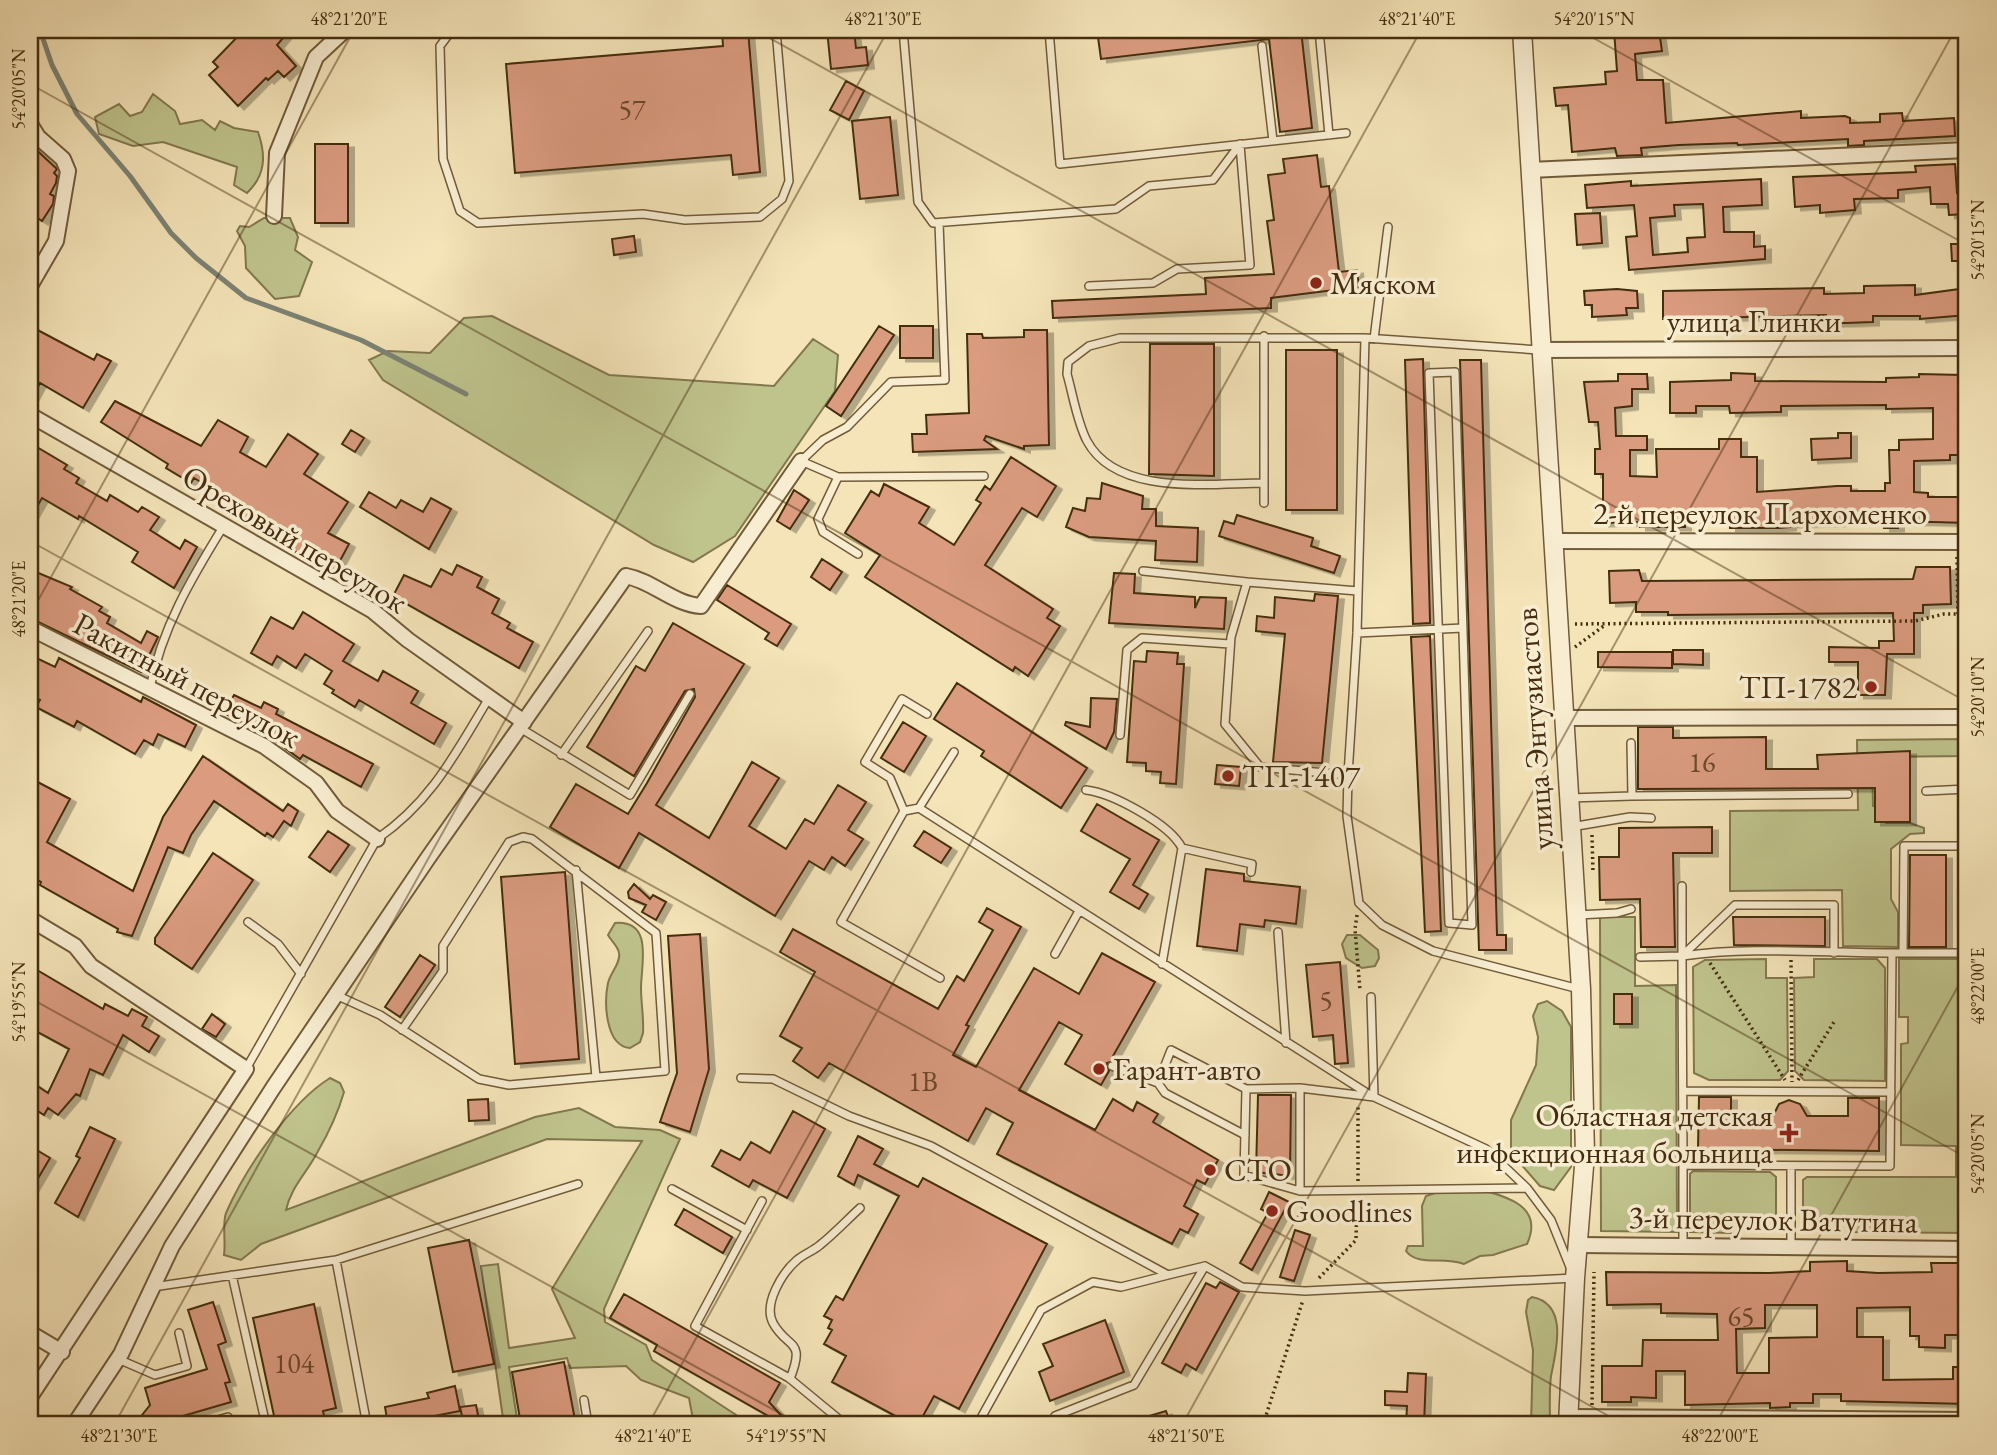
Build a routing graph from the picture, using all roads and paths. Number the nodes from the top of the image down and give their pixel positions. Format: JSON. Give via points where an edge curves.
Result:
{"nodes":[{"id":1,"x":345,"y":30,"type":"edge"},
{"id":2,"x":452,"y":30,"type":"edge"},
{"id":3,"x":776,"y":30,"type":"edge"},
{"id":4,"x":902,"y":30,"type":"edge"},
{"id":5,"x":1049,"y":30,"type":"edge"},
{"id":6,"x":1319,"y":30,"type":"edge"},
{"id":7,"x":1522,"y":30,"type":"edge"},
{"id":8,"x":1262,"y":46,"type":"dead end"},
{"id":9,"x":30,"y":124,"type":"edge"},
{"id":10,"x":1346,"y":133,"type":"dead end"},
{"id":11,"x":1329,"y":135,"type":"junction"},
{"id":12,"x":1273,"y":141,"type":"junction"},
{"id":13,"x":1240,"y":144,"type":"junction"},
{"id":14,"x":1967,"y":150,"type":"edge"},
{"id":15,"x":1530,"y":170,"type":"junction"},
{"id":16,"x":274,"y":216,"type":"dead end"},
{"id":17,"x":939,"y":223,"type":"junction"},
{"id":18,"x":1388,"y":227,"type":"dead end"},
{"id":19,"x":30,"y":286,"type":"edge"},
{"id":20,"x":1089,"y":286,"type":"dead end"},
{"id":21,"x":1264,"y":336,"type":"junction"},
{"id":22,"x":1365,"y":338,"type":"junction"},
{"id":23,"x":1374,"y":339,"type":"junction"},
{"id":24,"x":1967,"y":348,"type":"edge"},
{"id":25,"x":1540,"y":350,"type":"junction"},
{"id":26,"x":30,"y":415,"type":"edge"},
{"id":27,"x":802,"y":461,"type":"junction"},
{"id":28,"x":984,"y":476,"type":"dead end"},
{"id":29,"x":838,"y":477,"type":"junction"},
{"id":30,"x":1264,"y":483,"type":"junction"},
{"id":31,"x":1264,"y":503,"type":"dead end"},
{"id":32,"x":223,"y":527,"type":"junction"},
{"id":33,"x":1552,"y":541,"type":"junction"},
{"id":34,"x":1962,"y":542,"type":"edge"},
{"id":35,"x":858,"y":554,"type":"dead end"},
{"id":36,"x":1143,"y":571,"type":"dead end"},
{"id":37,"x":1247,"y":582,"type":"junction"},
{"id":38,"x":1358,"y":591,"type":"junction"},
{"id":39,"x":1958,"y":614,"type":"junction"},
{"id":40,"x":1967,"y":614,"type":"edge"},
{"id":41,"x":1610,"y":623,"type":"junction"},
{"id":42,"x":1557,"y":625,"type":"junction"},
{"id":43,"x":30,"y":628,"type":"edge"},
{"id":44,"x":1463,"y":628,"type":"junction"},
{"id":45,"x":1438,"y":629,"type":"junction"},
{"id":46,"x":648,"y":631,"type":"dead end"},
{"id":47,"x":1357,"y":633,"type":"junction"},
{"id":48,"x":1230,"y":644,"type":"junction"},
{"id":49,"x":1559,"y":655,"type":"junction"},
{"id":50,"x":150,"y":688,"type":"junction"},
{"id":51,"x":690,"y":694,"type":"dead end"},
{"id":52,"x":489,"y":698,"type":"junction"},
{"id":53,"x":927,"y":714,"type":"dead end"},
{"id":54,"x":1967,"y":717,"type":"edge"},
{"id":55,"x":1563,"y":718,"type":"junction"},
{"id":56,"x":522,"y":725,"type":"junction"},
{"id":57,"x":1120,"y":735,"type":"dead end"},
{"id":58,"x":1632,"y":743,"type":"dead end"},
{"id":59,"x":954,"y":752,"type":"dead end"},
{"id":60,"x":561,"y":755,"type":"junction"},
{"id":61,"x":1348,"y":775,"type":"junction"},
{"id":62,"x":1967,"y":789,"type":"edge"},
{"id":63,"x":1086,"y":790,"type":"dead end"},
{"id":64,"x":1926,"y":791,"type":"dead end"},
{"id":65,"x":1848,"y":794,"type":"dead end"},
{"id":66,"x":1632,"y":796,"type":"junction"},
{"id":67,"x":1569,"y":798,"type":"junction"},
{"id":68,"x":919,"y":808,"type":"junction"},
{"id":69,"x":904,"y":811,"type":"junction"},
{"id":70,"x":1651,"y":818,"type":"dead end"},
{"id":71,"x":1571,"y":827,"type":"junction"},
{"id":72,"x":377,"y":839,"type":"junction"},
{"id":73,"x":1182,"y":848,"type":"junction"},
{"id":74,"x":576,"y":870,"type":"junction"},
{"id":75,"x":1251,"y":873,"type":"dead end"},
{"id":76,"x":1682,"y":886,"type":"dead end"},
{"id":77,"x":1359,"y":902,"type":"junction"},
{"id":78,"x":1631,"y":909,"type":"dead end"},
{"id":79,"x":1079,"y":911,"type":"junction"},
{"id":80,"x":1576,"y":915,"type":"junction"},
{"id":81,"x":30,"y":919,"type":"edge"},
{"id":82,"x":248,"y":922,"type":"dead end"},
{"id":83,"x":1278,"y":933,"type":"dead end"},
{"id":84,"x":1704,"y":953,"type":"junction"},
{"id":85,"x":1790,"y":953,"type":"junction"},
{"id":86,"x":1834,"y":953,"type":"junction"},
{"id":87,"x":1892,"y":953,"type":"junction"},
{"id":88,"x":1903,"y":953,"type":"junction"},
{"id":89,"x":1055,"y":954,"type":"dead end"},
{"id":90,"x":1682,"y":956,"type":"junction"},
{"id":91,"x":1640,"y":957,"type":"dead end"},
{"id":92,"x":1162,"y":964,"type":"junction"},
{"id":93,"x":301,"y":974,"type":"junction"},
{"id":94,"x":940,"y":978,"type":"dead end"},
{"id":95,"x":1581,"y":989,"type":"junction"},
{"id":96,"x":335,"y":995,"type":"junction"},
{"id":97,"x":1371,"y":997,"type":"joint"},
{"id":98,"x":1833,"y":1021,"type":"dead end"},
{"id":99,"x":402,"y":1030,"type":"junction"},
{"id":100,"x":1286,"y":1043,"type":"junction"},
{"id":101,"x":1112,"y":1066,"type":"dead end"},
{"id":102,"x":246,"y":1069,"type":"junction"},
{"id":103,"x":596,"y":1077,"type":"junction"},
{"id":104,"x":741,"y":1078,"type":"dead end"},
{"id":105,"x":1158,"y":1083,"type":"junction"},
{"id":106,"x":1300,"y":1088,"type":"junction"},
{"id":107,"x":1246,"y":1089,"type":"junction"},
{"id":108,"x":1683,"y":1091,"type":"junction"},
{"id":109,"x":1792,"y":1091,"type":"junction"},
{"id":110,"x":1891,"y":1092,"type":"junction"},
{"id":111,"x":1358,"y":1096,"type":"junction"},
{"id":112,"x":1374,"y":1097,"type":"junction"},
{"id":113,"x":1245,"y":1135,"type":"junction"},
{"id":114,"x":1683,"y":1165,"type":"junction"},
{"id":115,"x":1791,"y":1166,"type":"junction"},
{"id":116,"x":578,"y":1184,"type":"dead end"},
{"id":117,"x":1527,"y":1188,"type":"junction"},
{"id":118,"x":672,"y":1189,"type":"dead end"},
{"id":119,"x":1300,"y":1191,"type":"junction"},
{"id":120,"x":1358,"y":1192,"type":"junction"},
{"id":121,"x":762,"y":1201,"type":"dead end"},
{"id":122,"x":860,"y":1208,"type":"dead end"},
{"id":123,"x":747,"y":1230,"type":"junction"},
{"id":124,"x":1579,"y":1245,"type":"junction"},
{"id":125,"x":1683,"y":1246,"type":"junction"},
{"id":126,"x":1791,"y":1247,"type":"junction"},
{"id":127,"x":1967,"y":1249,"type":"edge"},
{"id":128,"x":336,"y":1260,"type":"junction"},
{"id":129,"x":1205,"y":1266,"type":"junction"},
{"id":130,"x":232,"y":1275,"type":"junction"},
{"id":131,"x":1168,"y":1275,"type":"junction"},
{"id":132,"x":1574,"y":1278,"type":"junction"},
{"id":133,"x":152,"y":1287,"type":"junction"},
{"id":134,"x":1306,"y":1291,"type":"junction"},
{"id":135,"x":30,"y":1333,"type":"edge"},
{"id":136,"x":179,"y":1333,"type":"dead end"},
{"id":137,"x":62,"y":1352,"type":"junction"},
{"id":138,"x":118,"y":1359,"type":"junction"},
{"id":139,"x":790,"y":1378,"type":"junction"},
{"id":140,"x":30,"y":1397,"type":"edge"},
{"id":141,"x":584,"y":1400,"type":"dead end"},
{"id":142,"x":1055,"y":1416,"type":"dead end"},
{"id":143,"x":228,"y":1417,"type":"dead end"},
{"id":144,"x":1967,"y":1420,"type":"edge"},
{"id":145,"x":1568,"y":1421,"type":"edge"},
{"id":146,"x":74,"y":1425,"type":"edge"},
{"id":147,"x":199,"y":1425,"type":"edge"},
{"id":148,"x":266,"y":1425,"type":"edge"},
{"id":149,"x":367,"y":1425,"type":"edge"},
{"id":150,"x":588,"y":1425,"type":"edge"},
{"id":151,"x":846,"y":1425,"type":"edge"},
{"id":152,"x":971,"y":1425,"type":"edge"},
{"id":153,"x":1264,"y":1425,"type":"edge"}],
"edges":[{"from":1,"to":16,"type":"street","via":[[316,57],[277,153]]},
{"from":2,"to":3,"type":"lane","via":[[440,46],[443,159],[460,211],[478,223],[643,214],[685,220],[760,217],[782,199],[789,181]]},
{"from":4,"to":17,"type":"lane","via":[[918,202],[933,223]]},
{"from":5,"to":13,"type":"lane","via":[[1060,164]]},
{"from":6,"to":11,"type":"lane"},
{"from":7,"to":15,"type":"street","name":"улица Энтузиастов"},
{"from":8,"to":12,"type":"lane"},
{"from":9,"to":19,"type":"street","via":[[63,159],[68,171],[56,240]]},
{"from":10,"to":11,"type":"lane"},
{"from":11,"to":12,"type":"lane"},
{"from":12,"to":13,"type":"lane"},
{"from":13,"to":17,"type":"lane","via":[[1213,180],[1149,186],[1116,208]]},
{"from":13,"to":20,"type":"lane","via":[[1250,265],[1177,269],[1153,283]]},
{"from":14,"to":15,"type":"street"},
{"from":15,"to":25,"type":"street","name":"улица Энтузиастов"},
{"from":17,"to":27,"type":"lane","via":[[945,380],[891,382],[847,427]]},
{"from":18,"to":23,"type":"lane"},
{"from":21,"to":22,"type":"lane"},
{"from":21,"to":30,"type":"lane"},
{"from":21,"to":30,"type":"lane","via":[[1120,338],[1077,353],[1068,362],[1067,373],[1087,442],[1119,471],[1146,482]]},
{"from":22,"to":23,"type":"lane"},
{"from":22,"to":38,"type":"lane"},
{"from":23,"to":25,"type":"lane"},
{"from":24,"to":25,"type":"street","name":"улица Глинки"},
{"from":25,"to":33,"type":"street","name":"улица Энтузиастов"},
{"from":26,"to":32,"type":"street","name":"Ореховый переулок"},
{"from":27,"to":29,"type":"lane"},
{"from":27,"to":56,"type":"street","via":[[701,606],[685,605],[626,576]]},
{"from":28,"to":29,"type":"lane"},
{"from":29,"to":35,"type":"lane","via":[[818,519],[823,532]]},
{"from":30,"to":31,"type":"lane"},
{"from":32,"to":50,"type":"lane","via":[[184,591],[157,653]]},
{"from":32,"to":52,"type":"street","name":"Ореховый переулок","via":[[373,611]]},
{"from":33,"to":34,"type":"street","name":"2-й переулок Пархоменко"},
{"from":33,"to":42,"type":"street","name":"улица Энтузиастов"},
{"from":34,"to":39,"type":"path"},
{"from":36,"to":37,"type":"lane"},
{"from":37,"to":38,"type":"lane"},
{"from":37,"to":48,"type":"lane"},
{"from":38,"to":47,"type":"lane"},
{"from":39,"to":40,"type":"path"},
{"from":39,"to":41,"type":"path","via":[[1915,621]]},
{"from":41,"to":42,"type":"path"},
{"from":41,"to":49,"type":"path"},
{"from":42,"to":49,"type":"street","name":"улица Энтузиастов"},
{"from":43,"to":50,"type":"street","name":"Ракитный переулок"},
{"from":44,"to":45,"type":"lane"},
{"from":44,"to":45,"type":"lane","via":[[1455,372],[1429,373]]},
{"from":44,"to":45,"type":"lane","via":[[1472,925],[1449,923]]},
{"from":45,"to":47,"type":"lane"},
{"from":46,"to":60,"type":"lane"},
{"from":47,"to":61,"type":"lane"},
{"from":48,"to":57,"type":"lane","via":[[1142,638],[1127,650]]},
{"from":48,"to":61,"type":"lane","via":[[1226,724],[1260,767]]},
{"from":49,"to":55,"type":"street","name":"улица Энтузиастов"},
{"from":50,"to":72,"type":"street","name":"Ракитный переулок","via":[[264,746],[316,783],[337,811]]},
{"from":51,"to":60,"type":"lane","via":[[630,795]]},
{"from":52,"to":56,"type":"street","name":"Ореховый переулок"},
{"from":52,"to":72,"type":"lane","via":[[433,789],[405,820]]},
{"from":53,"to":69,"type":"lane","via":[[902,699],[865,762],[890,778]]},
{"from":54,"to":55,"type":"street"},
{"from":55,"to":67,"type":"street","name":"улица Энтузиастов"},
{"from":56,"to":60,"type":"lane"},
{"from":56,"to":96,"type":"street"},
{"from":58,"to":66,"type":"lane"},
{"from":59,"to":68,"type":"lane"},
{"from":61,"to":77,"type":"lane","via":[[1347,816]]},
{"from":62,"to":64,"type":"lane"},
{"from":63,"to":73,"type":"lane","via":[[1103,792],[1171,832]]},
{"from":65,"to":66,"type":"lane"},
{"from":66,"to":67,"type":"lane"},
{"from":67,"to":71,"type":"street","name":"улица Энтузиастов"},
{"from":68,"to":69,"type":"lane"},
{"from":68,"to":79,"type":"lane"},
{"from":69,"to":94,"type":"lane","via":[[841,922]]},
{"from":70,"to":71,"type":"lane"},
{"from":71,"to":80,"type":"street","name":"улица Энтузиастов"},
{"from":72,"to":93,"type":"lane"},
{"from":73,"to":75,"type":"lane","via":[[1252,864]]},
{"from":73,"to":92,"type":"lane"},
{"from":74,"to":99,"type":"lane","via":[[532,839],[523,836],[509,842],[443,946],[443,971]]},
{"from":74,"to":103,"type":"lane"},
{"from":74,"to":103,"type":"lane","via":[[656,933],[665,1070]]},
{"from":76,"to":90,"type":"lane"},
{"from":77,"to":95,"type":"lane","via":[[1382,925],[1433,951]]},
{"from":77,"to":97,"type":"path","via":[[1355,929],[1360,992]]},
{"from":78,"to":80,"type":"lane"},
{"from":79,"to":89,"type":"lane"},
{"from":79,"to":92,"type":"lane"},
{"from":80,"to":95,"type":"street","name":"улица Энтузиастов"},
{"from":81,"to":102,"type":"street","via":[[75,946],[91,966]]},
{"from":82,"to":93,"type":"lane","via":[[278,944]]},
{"from":83,"to":100,"type":"lane"},
{"from":84,"to":85,"type":"lane"},
{"from":84,"to":90,"type":"lane"},
{"from":84,"to":109,"type":"path"},
{"from":85,"to":86,"type":"lane"},
{"from":85,"to":109,"type":"path"},
{"from":86,"to":87,"type":"lane"},
{"from":86,"to":90,"type":"lane","via":[[1834,905],[1735,905]]},
{"from":87,"to":88,"type":"lane"},
{"from":87,"to":110,"type":"lane"},
{"from":88,"to":88,"type":"lane","via":[[1962,953],[1962,846],[1904,846]]},
{"from":90,"to":91,"type":"lane"},
{"from":90,"to":108,"type":"lane"},
{"from":92,"to":100,"type":"lane"},
{"from":93,"to":102,"type":"lane"},
{"from":95,"to":124,"type":"street","name":"улица Энтузиастов","via":[[1585,1154]]},
{"from":96,"to":99,"type":"lane"},
{"from":96,"to":133,"type":"street","via":[[172,1246]]},
{"from":97,"to":112,"type":"lane"},
{"from":98,"to":109,"type":"path"},
{"from":99,"to":103,"type":"lane","via":[[479,1079],[509,1085]]},
{"from":100,"to":112,"type":"lane"},
{"from":101,"to":105,"type":"lane"},
{"from":102,"to":137,"type":"street"},
{"from":104,"to":131,"type":"lane","via":[[773,1079],[849,1116],[931,1146]]},
{"from":105,"to":107,"type":"lane","via":[[1171,1050]]},
{"from":105,"to":113,"type":"lane","via":[[1165,1093]]},
{"from":106,"to":107,"type":"lane"},
{"from":106,"to":111,"type":"lane"},
{"from":106,"to":119,"type":"lane"},
{"from":107,"to":113,"type":"lane"},
{"from":108,"to":109,"type":"lane"},
{"from":108,"to":114,"type":"lane"},
{"from":109,"to":110,"type":"lane"},
{"from":110,"to":115,"type":"lane","via":[[1890,1166]]},
{"from":111,"to":112,"type":"lane"},
{"from":111,"to":120,"type":"path"},
{"from":112,"to":117,"type":"lane","via":[[1486,1149]]},
{"from":113,"to":119,"type":"lane","via":[[1244,1175]]},
{"from":114,"to":115,"type":"lane"},
{"from":114,"to":125,"type":"lane"},
{"from":115,"to":126,"type":"lane"},
{"from":116,"to":128,"type":"lane"},
{"from":117,"to":120,"type":"lane"},
{"from":117,"to":132,"type":"lane","via":[[1552,1220]]},
{"from":118,"to":123,"type":"lane"},
{"from":119,"to":120,"type":"lane"},
{"from":120,"to":134,"type":"path","via":[[1356,1240]]},
{"from":121,"to":123,"type":"lane"},
{"from":122,"to":139,"type":"lane","via":[[796,1261],[772,1298],[769,1311],[774,1325],[796,1348]]},
{"from":123,"to":139,"type":"lane","via":[[695,1326]]},
{"from":124,"to":125,"type":"street","name":"3-й переулок Ватутина"},
{"from":124,"to":132,"type":"street","name":"улица Энтузиастов"},
{"from":125,"to":126,"type":"street","name":"3-й переулок Ватутина"},
{"from":126,"to":127,"type":"street","name":"3-й переулок Ватутина"},
{"from":128,"to":130,"type":"lane"},
{"from":128,"to":149,"type":"lane"},
{"from":129,"to":131,"type":"lane"},
{"from":129,"to":134,"type":"lane","via":[[1242,1287]]},
{"from":129,"to":142,"type":"lane","via":[[1134,1385]]},
{"from":130,"to":133,"type":"lane"},
{"from":130,"to":148,"type":"lane"},
{"from":131,"to":152,"type":"lane","via":[[1121,1287],[1093,1282],[1041,1310],[981,1418]]},
{"from":132,"to":134,"type":"lane"},
{"from":132,"to":145,"type":"street","name":"улица Энтузиастов"},
{"from":133,"to":138,"type":"street"},
{"from":134,"to":153,"type":"path"},
{"from":135,"to":137,"type":"street"},
{"from":136,"to":138,"type":"lane","via":[[187,1366],[155,1375]]},
{"from":137,"to":140,"type":"street"},
{"from":138,"to":146,"type":"street"},
{"from":139,"to":151,"type":"lane"},
{"from":141,"to":150,"type":"lane"},
{"from":143,"to":147,"type":"lane"},
{"from":144,"to":145,"type":"street"}]}
